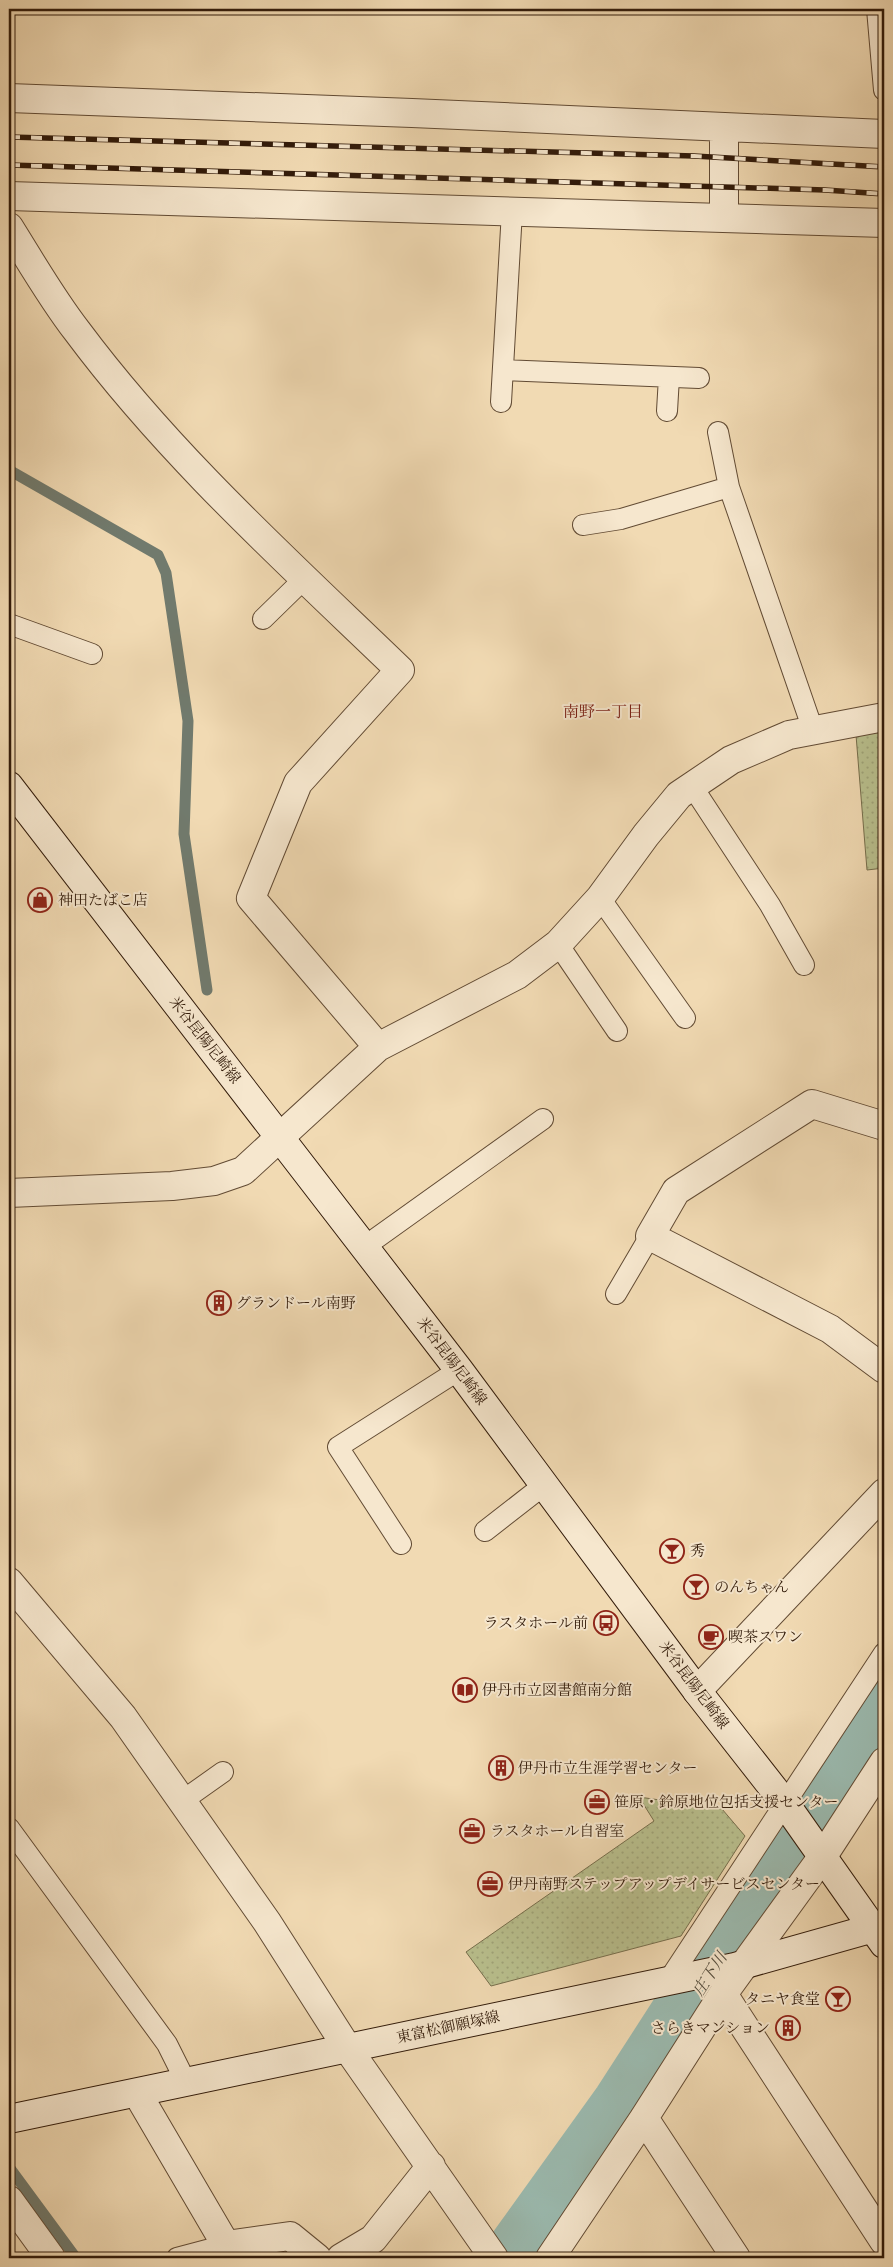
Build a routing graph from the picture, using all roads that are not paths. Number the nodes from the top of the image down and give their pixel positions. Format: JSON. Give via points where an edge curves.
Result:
{"nodes":[{"id":1,"x":877,"y":9,"type":"edge"},
{"id":2,"x":884,"y":90,"type":"edge"},
{"id":3,"x":9,"y":98,"type":"edge"},
{"id":4,"x":724,"y":128,"type":"junction"},
{"id":5,"x":884,"y":134,"type":"edge"},
{"id":6,"x":9,"y":196,"type":"edge"},
{"id":7,"x":512,"y":212,"type":"junction"},
{"id":8,"x":724,"y":218,"type":"junction"},
{"id":9,"x":884,"y":223,"type":"edge"},
{"id":10,"x":9,"y":227,"type":"edge"},
{"id":11,"x":503,"y":370,"type":"junction"},
{"id":12,"x":669,"y":377,"type":"junction"},
{"id":13,"x":699,"y":378,"type":"dead end"},
{"id":14,"x":501,"y":402,"type":"dead end"},
{"id":15,"x":667,"y":411,"type":"dead end"},
{"id":16,"x":718,"y":432,"type":"dead end"},
{"id":17,"x":729,"y":487,"type":"junction"},
{"id":18,"x":583,"y":525,"type":"dead end"},
{"id":19,"x":305,"y":578,"type":"junction"},
{"id":20,"x":264,"y":619,"type":"dead end"},
{"id":21,"x":9,"y":624,"type":"edge"},
{"id":22,"x":92,"y":654,"type":"dead end"},
{"id":23,"x":884,"y":717,"type":"edge"},
{"id":24,"x":813,"y":730,"type":"junction"},
{"id":25,"x":9,"y":786,"type":"edge"},
{"id":26,"x":692,"y":786,"type":"junction"},
{"id":27,"x":600,"y":898,"type":"junction"},
{"id":28,"x":558,"y":944,"type":"junction"},
{"id":29,"x":804,"y":965,"type":"dead end"},
{"id":30,"x":684,"y":1018,"type":"dead end"},
{"id":31,"x":617,"y":1031,"type":"dead end"},
{"id":32,"x":378,"y":1047,"type":"junction"},
{"id":33,"x":542,"y":1119,"type":"dead end"},
{"id":34,"x":884,"y":1126,"type":"edge"},
{"id":35,"x":280,"y":1138,"type":"junction"},
{"id":36,"x":9,"y":1193,"type":"edge"},
{"id":37,"x":650,"y":1236,"type":"junction"},
{"id":38,"x":364,"y":1247,"type":"junction"},
{"id":39,"x":616,"y":1294,"type":"dead end"},
{"id":40,"x":884,"y":1369,"type":"edge"},
{"id":41,"x":459,"y":1370,"type":"junction"},
{"id":42,"x":544,"y":1485,"type":"junction"},
{"id":43,"x":884,"y":1493,"type":"edge"},
{"id":44,"x":485,"y":1530,"type":"dead end"},
{"id":45,"x":401,"y":1544,"type":"dead end"},
{"id":46,"x":9,"y":1582,"type":"edge"},
{"id":47,"x":884,"y":1653,"type":"edge"},
{"id":48,"x":697,"y":1690,"type":"junction"},
{"id":49,"x":884,"y":1762,"type":"edge"},
{"id":50,"x":224,"y":1772,"type":"dead end"},
{"id":51,"x":182,"y":1801,"type":"junction"},
{"id":52,"x":788,"y":1807,"type":"junction"},
{"id":53,"x":9,"y":1828,"type":"edge"},
{"id":54,"x":819,"y":1850,"type":"junction"},
{"id":55,"x":880,"y":1932,"type":"edge"},
{"id":56,"x":739,"y":1966,"type":"junction"},
{"id":57,"x":673,"y":1980,"type":"junction"},
{"id":58,"x":724,"y":1994,"type":"junction"},
{"id":59,"x":348,"y":2049,"type":"junction"},
{"id":60,"x":186,"y":2082,"type":"junction"},
{"id":61,"x":137,"y":2093,"type":"junction"},
{"id":62,"x":644,"y":2118,"type":"junction"},
{"id":63,"x":9,"y":2119,"type":"edge"},
{"id":64,"x":431,"y":2166,"type":"junction"},
{"id":65,"x":9,"y":2200,"type":"edge"},
{"id":66,"x":884,"y":2241,"type":"edge"},
{"id":67,"x":226,"y":2245,"type":"junction"},
{"id":68,"x":50,"y":2258,"type":"edge"},
{"id":69,"x":177,"y":2258,"type":"edge"},
{"id":70,"x":317,"y":2258,"type":"edge"},
{"id":71,"x":341,"y":2258,"type":"edge"},
{"id":72,"x":494,"y":2258,"type":"edge"},
{"id":73,"x":550,"y":2258,"type":"edge"},
{"id":74,"x":736,"y":2258,"type":"edge"}],
"edges":[{"from":1,"to":2,"type":"lane"},
{"from":3,"to":4,"type":"street"},
{"from":4,"to":5,"type":"street"},
{"from":4,"to":8,"type":"street"},
{"from":6,"to":7,"type":"street"},
{"from":7,"to":8,"type":"street"},
{"from":7,"to":11,"type":"lane"},
{"from":8,"to":9,"type":"street"},
{"from":10,"to":19,"type":"street","via":[[76,331],[137,405]]},
{"from":11,"to":12,"type":"lane"},
{"from":11,"to":14,"type":"lane"},
{"from":12,"to":13,"type":"lane"},
{"from":12,"to":15,"type":"lane"},
{"from":16,"to":17,"type":"lane"},
{"from":17,"to":18,"type":"lane","via":[[621,519]]},
{"from":17,"to":24,"type":"lane"},
{"from":19,"to":20,"type":"lane"},
{"from":19,"to":32,"type":"street","via":[[400,670],[298,783],[251,898]]},
{"from":21,"to":22,"type":"lane"},
{"from":23,"to":24,"type":"street"},
{"from":24,"to":26,"type":"street","via":[[789,735],[731,760]]},
{"from":25,"to":35,"type":"street","name":"米谷昆陽尼崎線"},
{"from":26,"to":27,"type":"street","via":[[679,795],[646,835]]},
{"from":26,"to":29,"type":"lane","via":[[770,905]]},
{"from":27,"to":28,"type":"street"},
{"from":27,"to":30,"type":"lane"},
{"from":28,"to":31,"type":"lane"},
{"from":28,"to":32,"type":"street","via":[[517,975]]},
{"from":32,"to":35,"type":"street"},
{"from":33,"to":38,"type":"lane"},
{"from":34,"to":37,"type":"street","via":[[812,1104],[676,1191]]},
{"from":35,"to":36,"type":"street","via":[[244,1171],[214,1182]]},
{"from":35,"to":38,"type":"street","name":"米谷昆陽尼崎線"},
{"from":37,"to":39,"type":"lane"},
{"from":37,"to":40,"type":"street","via":[[830,1329]]},
{"from":38,"to":41,"type":"street","name":"米谷昆陽尼崎線"},
{"from":41,"to":42,"type":"street","name":"米谷昆陽尼崎線"},
{"from":41,"to":45,"type":"lane","via":[[338,1447]]},
{"from":42,"to":44,"type":"lane"},
{"from":42,"to":48,"type":"street","name":"米谷昆陽尼崎線"},
{"from":43,"to":48,"type":"street"},
{"from":46,"to":51,"type":"street","via":[[123,1717]]},
{"from":47,"to":52,"type":"lane"},
{"from":48,"to":52,"type":"street","name":"米谷昆陽尼崎線"},
{"from":49,"to":54,"type":"street"},
{"from":50,"to":51,"type":"lane"},
{"from":51,"to":59,"type":"street","via":[[267,1922]]},
{"from":52,"to":54,"type":"street","name":"米谷昆陽尼崎線"},
{"from":52,"to":57,"type":"lane"},
{"from":53,"to":60,"type":"lane","via":[[167,2044]]},
{"from":54,"to":55,"type":"street","name":"米谷昆陽尼崎線"},
{"from":54,"to":56,"type":"street"},
{"from":55,"to":56,"type":"street","name":"東富松御願塚線"},
{"from":56,"to":57,"type":"street","name":"東富松御願塚線"},
{"from":56,"to":58,"type":"street"},
{"from":57,"to":59,"type":"street","name":"東富松御願塚線"},
{"from":58,"to":62,"type":"street"},
{"from":58,"to":66,"type":"street"},
{"from":59,"to":60,"type":"street","name":"東富松御願塚線"},
{"from":59,"to":64,"type":"street"},
{"from":60,"to":61,"type":"street","name":"東富松御願塚線"},
{"from":61,"to":63,"type":"street","name":"東富松御願塚線"},
{"from":61,"to":67,"type":"street"},
{"from":62,"to":73,"type":"street"},
{"from":62,"to":74,"type":"street"},
{"from":64,"to":71,"type":"street","via":[[373,2239]]},
{"from":64,"to":72,"type":"street"},
{"from":65,"to":68,"type":"street"},
{"from":67,"to":69,"type":"lane"},
{"from":67,"to":70,"type":"street","via":[[290,2236]]}]}
